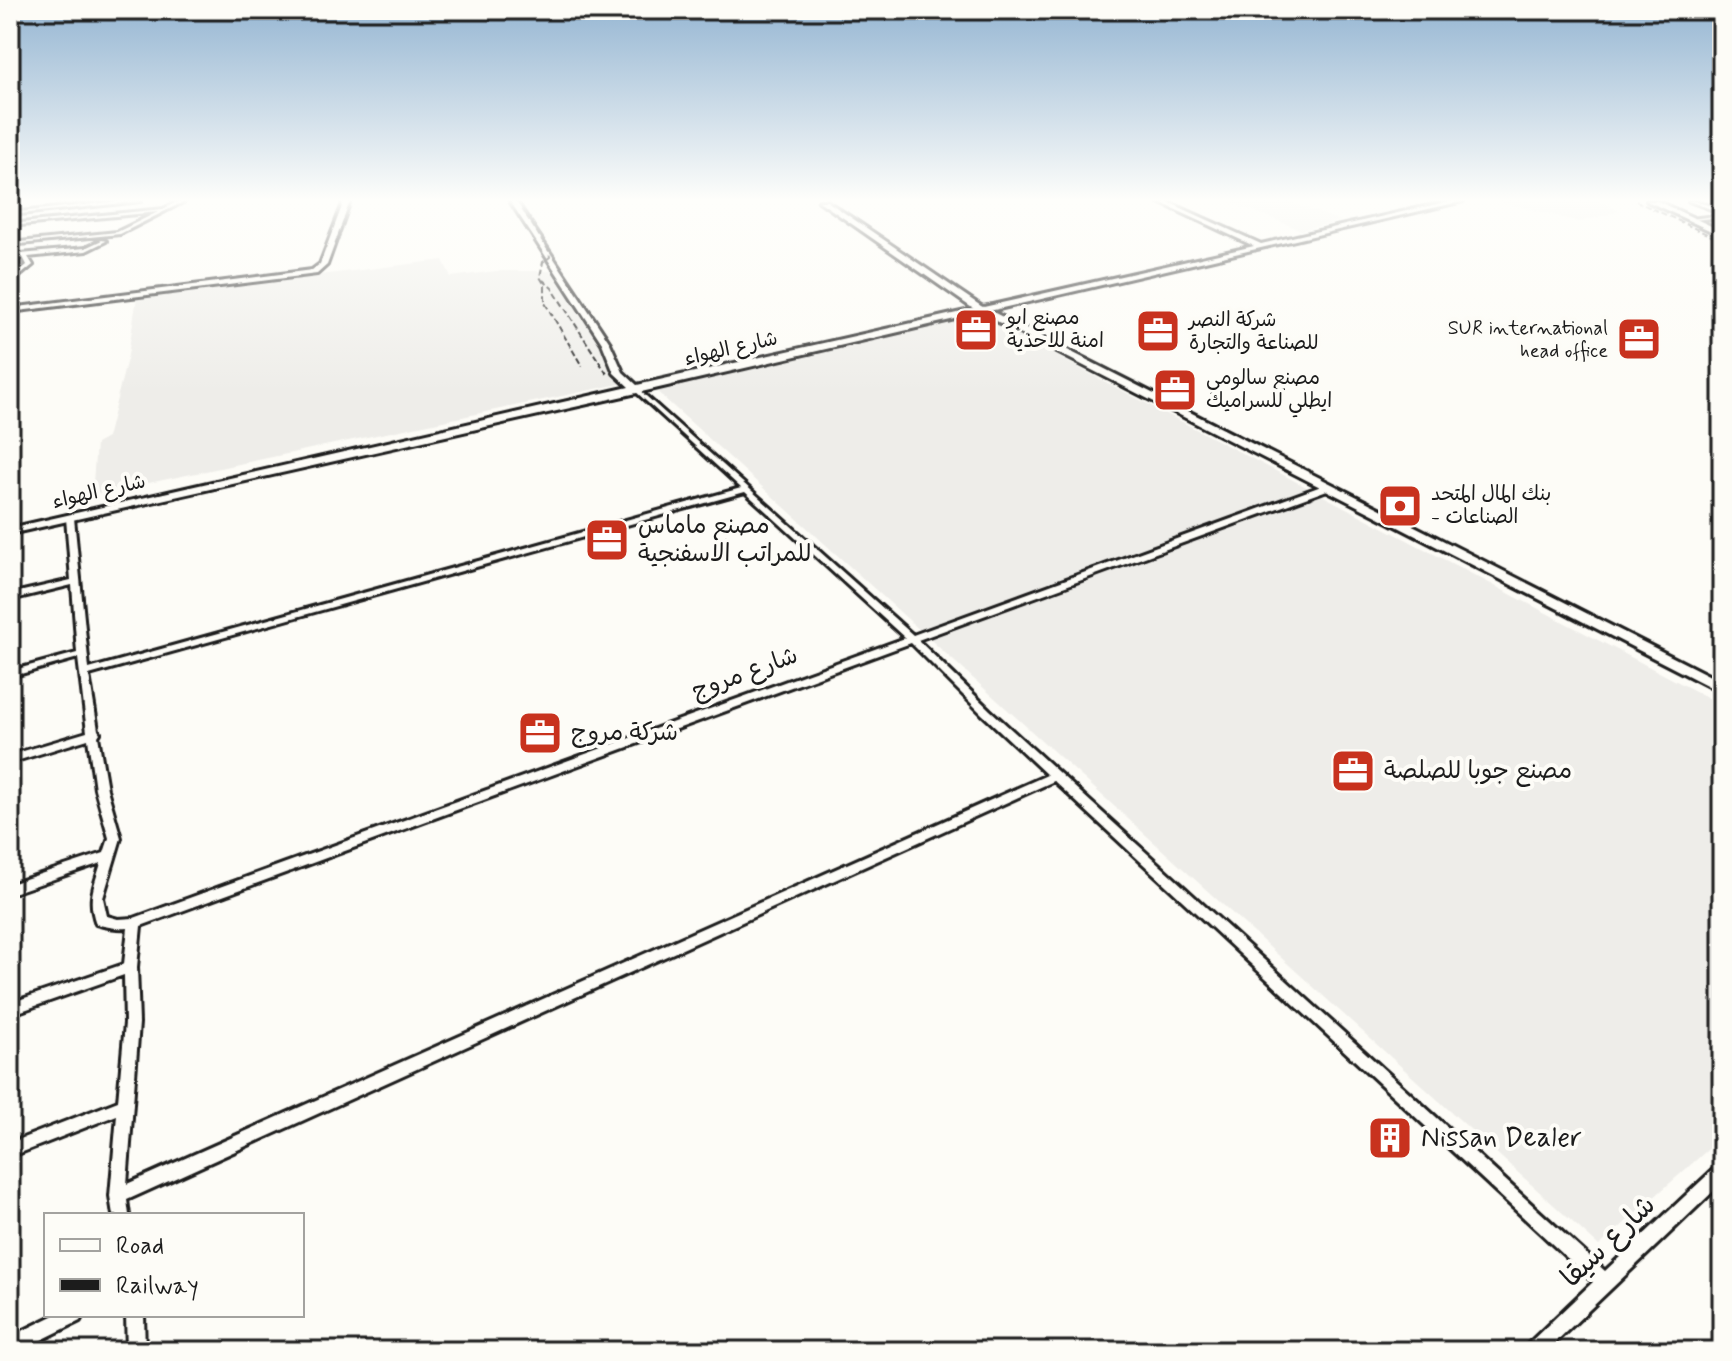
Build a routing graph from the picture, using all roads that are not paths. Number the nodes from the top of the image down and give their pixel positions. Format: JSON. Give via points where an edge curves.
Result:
{"nodes":[{"id":1,"x":30,"y":265,"type":"edge"},
{"id":2,"x":323,"y":265,"type":"edge"},
{"id":3,"x":555,"y":265,"type":"edge"},
{"id":4,"x":918,"y":265,"type":"edge"},
{"id":5,"x":921,"y":265,"type":"edge"},
{"id":6,"x":1184,"y":265,"type":"edge"},
{"id":7,"x":26,"y":271,"type":"junction"},
{"id":8,"x":10,"y":272,"type":"edge"},
{"id":9,"x":10,"y":282,"type":"edge"},
{"id":10,"x":985,"y":309,"type":"junction"},
{"id":11,"x":10,"y":310,"type":"edge"},
{"id":12,"x":636,"y":390,"type":"junction"},
{"id":13,"x":1163,"y":400,"type":"junction"},
{"id":14,"x":1327,"y":487,"type":"junction"},
{"id":15,"x":747,"y":489,"type":"junction"},
{"id":16,"x":70,"y":518,"type":"junction"},
{"id":17,"x":10,"y":531,"type":"edge"},
{"id":18,"x":76,"y":581,"type":"junction"},
{"id":19,"x":10,"y":597,"type":"edge"},
{"id":20,"x":911,"y":638,"type":"junction"},
{"id":21,"x":83,"y":654,"type":"junction"},
{"id":22,"x":84,"y":673,"type":"junction"},
{"id":23,"x":10,"y":674,"type":"edge"},
{"id":24,"x":1722,"y":680,"type":"edge"},
{"id":25,"x":1722,"y":688,"type":"edge"},
{"id":26,"x":95,"y":733,"type":"junction"},
{"id":27,"x":10,"y":759,"type":"edge"},
{"id":28,"x":1055,"y":776,"type":"junction"},
{"id":29,"x":110,"y":856,"type":"junction"},
{"id":30,"x":10,"y":889,"type":"edge"},
{"id":31,"x":135,"y":923,"type":"junction"},
{"id":32,"x":130,"y":967,"type":"junction"},
{"id":33,"x":10,"y":1009,"type":"edge"},
{"id":34,"x":125,"y":1105,"type":"junction"},
{"id":35,"x":10,"y":1150,"type":"edge"},
{"id":36,"x":1722,"y":1172,"type":"edge"},
{"id":37,"x":118,"y":1196,"type":"junction"},
{"id":38,"x":121,"y":1213,"type":"edge"},
{"id":39,"x":1605,"y":1282,"type":"junction"},
{"id":40,"x":70,"y":1317,"type":"edge"},
{"id":41,"x":135,"y":1317,"type":"edge"},
{"id":42,"x":10,"y":1346,"type":"edge"},
{"id":43,"x":136,"y":1351,"type":"edge"},
{"id":44,"x":1533,"y":1351,"type":"edge"}],
"edges":[{"from":1,"to":7,"type":"street"},
{"from":2,"to":11,"type":"street","via":[[314,272]]},
{"from":3,"to":12,"type":"street","via":[[606,343],[619,373]]},
{"from":4,"to":10,"type":"main road"},
{"from":5,"to":10,"type":"main road"},
{"from":6,"to":10,"type":"street","name":"شارع الهواء"},
{"from":7,"to":8,"type":"street"},
{"from":7,"to":9,"type":"street"},
{"from":10,"to":12,"type":"street","name":"شارع الهواء"},
{"from":10,"to":13,"type":"main road"},
{"from":12,"to":15,"type":"street"},
{"from":12,"to":16,"type":"street","name":"شارع الهواء"},
{"from":13,"to":14,"type":"main road"},
{"from":13,"to":24,"type":"main road"},
{"from":14,"to":20,"type":"street","name":"شارع مروج"},
{"from":14,"to":25,"type":"main road"},
{"from":15,"to":20,"type":"street"},
{"from":15,"to":22,"type":"street"},
{"from":16,"to":17,"type":"street","name":"شارع الهواء"},
{"from":16,"to":18,"type":"street"},
{"from":18,"to":19,"type":"street"},
{"from":18,"to":21,"type":"street"},
{"from":20,"to":28,"type":"street"},
{"from":20,"to":31,"type":"street","name":"شارع مروج"},
{"from":21,"to":22,"type":"street"},
{"from":21,"to":23,"type":"street"},
{"from":22,"to":26,"type":"street"},
{"from":26,"to":27,"type":"street"},
{"from":26,"to":29,"type":"street","via":[[101,789],[115,838]]},
{"from":28,"to":37,"type":"street"},
{"from":28,"to":39,"type":"street"},
{"from":29,"to":30,"type":"street"},
{"from":29,"to":31,"type":"street","via":[[97,911],[101,920]]},
{"from":31,"to":32,"type":"street"},
{"from":32,"to":33,"type":"street"},
{"from":32,"to":34,"type":"street","via":[[132,1023]]},
{"from":34,"to":35,"type":"street"},
{"from":34,"to":37,"type":"street"},
{"from":36,"to":39,"type":"street","name":"شارع سيقا"},
{"from":37,"to":38,"type":"street"},
{"from":39,"to":44,"type":"street","name":"شارع سيقا"},
{"from":40,"to":42,"type":"street"},
{"from":41,"to":43,"type":"street"}]}
